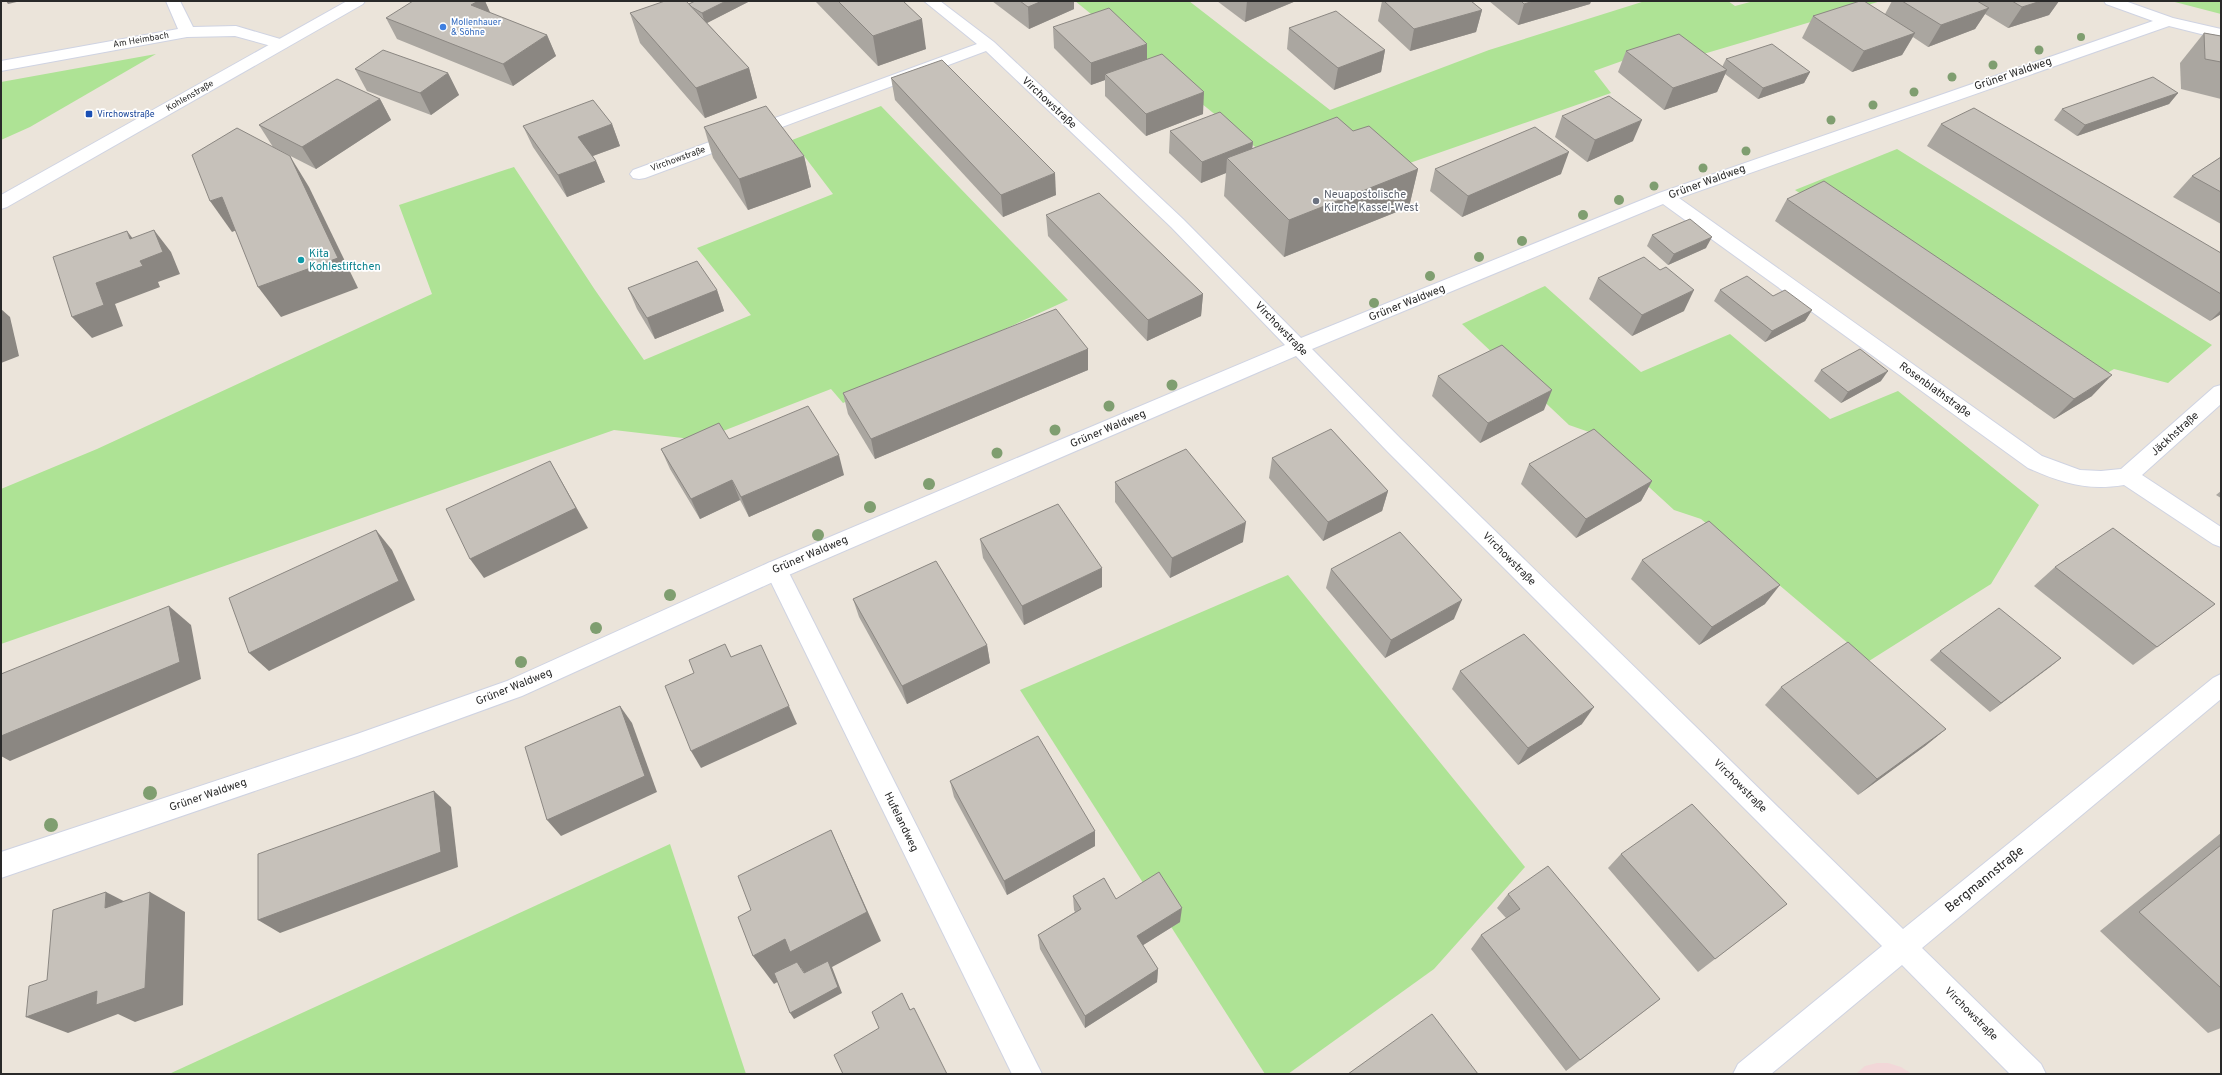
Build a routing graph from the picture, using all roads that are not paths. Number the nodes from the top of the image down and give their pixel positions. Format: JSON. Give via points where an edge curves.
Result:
{"nodes":[{"id":1,"x":173,"y":1,"type":"edge"},
{"id":2,"x":358,"y":1,"type":"edge"},
{"id":3,"x":931,"y":1,"type":"edge"},
{"id":4,"x":2111,"y":1,"type":"edge"},
{"id":5,"x":2168,"y":21,"type":"junction"},
{"id":6,"x":187,"y":32,"type":"junction"},
{"id":7,"x":2221,"y":34,"type":"edge"},
{"id":8,"x":282,"y":44,"type":"junction"},
{"id":9,"x":988,"y":44,"type":"junction"},
{"id":10,"x":1,"y":66,"type":"edge"},
{"id":11,"x":639,"y":174,"type":"dead end"},
{"id":12,"x":1665,"y":197,"type":"junction"},
{"id":13,"x":1,"y":203,"type":"edge"},
{"id":14,"x":1299,"y":347,"type":"junction"},
{"id":15,"x":2221,"y":392,"type":"edge"},
{"id":16,"x":2128,"y":476,"type":"junction"},
{"id":17,"x":2221,"y":538,"type":"edge"},
{"id":18,"x":776,"y":570,"type":"junction"},
{"id":19,"x":2221,"y":685,"type":"edge"},
{"id":20,"x":1,"y":865,"type":"edge"},
{"id":21,"x":1903,"y":947,"type":"junction"},
{"id":22,"x":1026,"y":1074,"type":"edge"},
{"id":23,"x":1748,"y":1074,"type":"edge"},
{"id":24,"x":2031,"y":1074,"type":"edge"}],
"edges":[{"from":1,"to":6,"type":"street"},
{"from":2,"to":8,"type":"street","name":"Kohlenstraße"},
{"from":3,"to":9,"type":"street","name":"Virchowstraße"},
{"from":4,"to":5,"type":"street"},
{"from":5,"to":7,"type":"street"},
{"from":5,"to":12,"type":"street","name":"Grüner Waldweg"},
{"from":6,"to":8,"type":"street","name":"Am Heimbach","via":[[236,31]]},
{"from":6,"to":10,"type":"street","name":"Am Heimbach"},
{"from":8,"to":13,"type":"street","name":"Kohlenstraße"},
{"from":9,"to":11,"type":"street","name":"Virchowstraße"},
{"from":9,"to":14,"type":"street","name":"Virchowstraße","via":[[1177,223]]},
{"from":12,"to":14,"type":"street","name":"Grüner Waldweg"},
{"from":12,"to":16,"type":"street","name":"Rosenblathstraße","via":[[2035,462],[2069,478],[2102,481]]},
{"from":14,"to":18,"type":"street","name":"Grüner Waldweg"},
{"from":14,"to":21,"type":"street","name":"Virchowstraße","via":[[1399,451]]},
{"from":15,"to":16,"type":"street","name":"Jäckhstraße"},
{"from":16,"to":17,"type":"street"},
{"from":18,"to":20,"type":"street","name":"Grüner Waldweg","via":[[514,689],[357,745]]},
{"from":18,"to":22,"type":"street","name":"Hufelandweg"},
{"from":19,"to":21,"type":"street","name":"Bergmannstraße"},
{"from":21,"to":23,"type":"street","name":"Bergmannstraße"},
{"from":21,"to":24,"type":"street","name":"Virchowstraße"}]}
